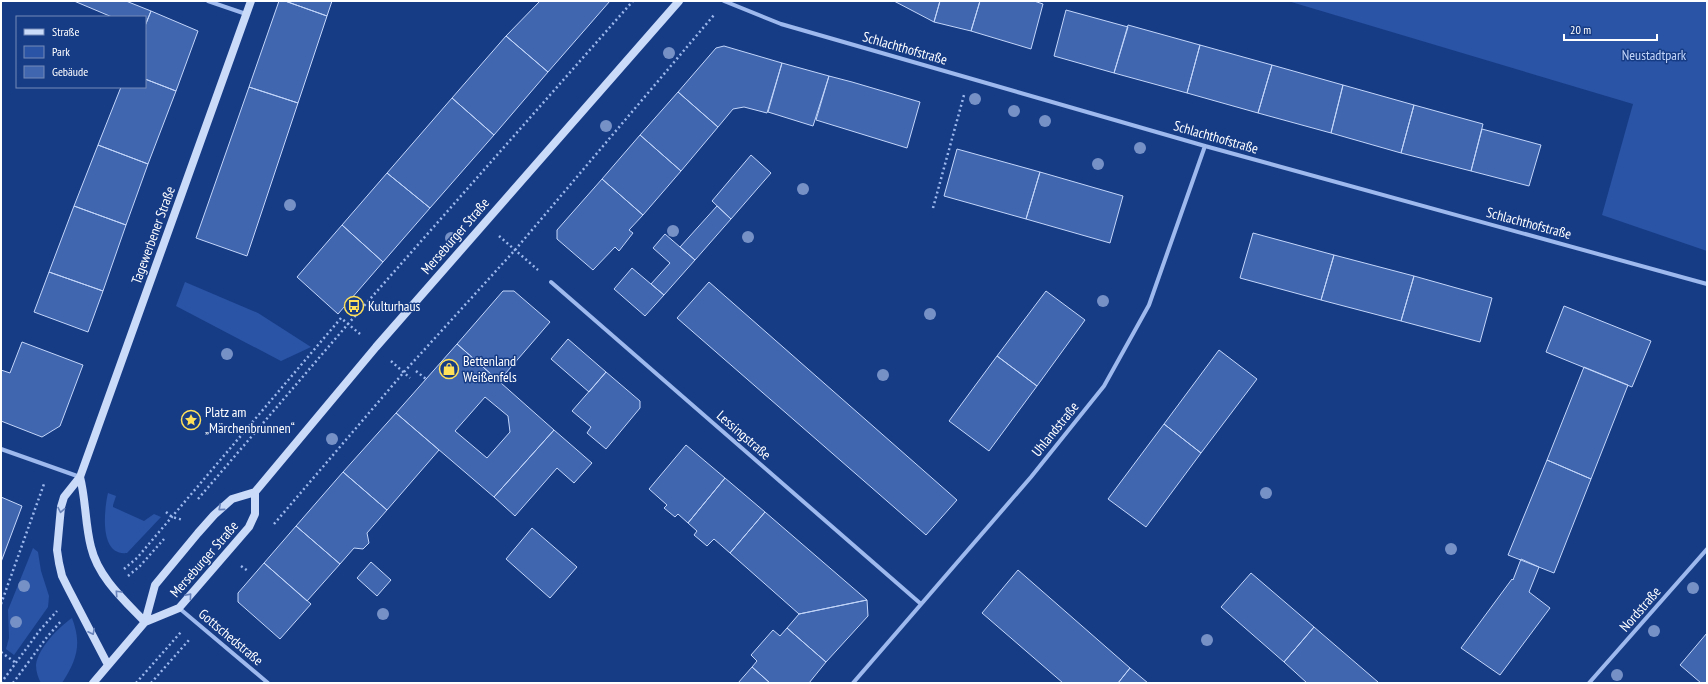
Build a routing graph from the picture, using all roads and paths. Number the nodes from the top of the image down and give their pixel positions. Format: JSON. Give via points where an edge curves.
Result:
{"nodes":[{"id":1,"x":208,"y":1,"type":"edge"},
{"id":2,"x":251,"y":1,"type":"edge"},
{"id":3,"x":633,"y":1,"type":"edge"},
{"id":4,"x":679,"y":1,"type":"edge"},
{"id":5,"x":724,"y":1,"type":"edge"},
{"id":6,"x":246,"y":14,"type":"junction"},
{"id":7,"x":968,"y":78,"type":"junction"},
{"id":8,"x":1205,"y":146,"type":"junction"},
{"id":9,"x":933,"y":208,"type":"dead end"},
{"id":10,"x":484,"y":222,"type":"junction"},
{"id":11,"x":515,"y":250,"type":"junction"},
{"id":12,"x":551,"y":282,"type":"joint"},
{"id":13,"x":1707,"y":284,"type":"edge"},
{"id":14,"x":348,"y":324,"type":"junction"},
{"id":15,"x":376,"y":347,"type":"junction"},
{"id":16,"x":416,"y":371,"type":"dead end"},
{"id":17,"x":404,"y":372,"type":"junction"},
{"id":18,"x":410,"y":378,"type":"dead end"},
{"id":19,"x":426,"y":379,"type":"dead end"},
{"id":20,"x":1,"y":449,"type":"edge"},
{"id":21,"x":51,"y":467,"type":"junction"},
{"id":22,"x":80,"y":477,"type":"junction"},
{"id":23,"x":255,"y":492,"type":"junction"},
{"id":24,"x":197,"y":501,"type":"dead end"},
{"id":25,"x":166,"y":512,"type":"dead end"},
{"id":26,"x":187,"y":513,"type":"dead end"},
{"id":27,"x":172,"y":517,"type":"junction"},
{"id":28,"x":181,"y":519,"type":"junction"},
{"id":29,"x":186,"y":523,"type":"dead end"},
{"id":30,"x":177,"y":524,"type":"dead end"},
{"id":31,"x":270,"y":529,"type":"dead end"},
{"id":32,"x":165,"y":537,"type":"dead end"},
{"id":33,"x":1707,"y":549,"type":"edge"},
{"id":34,"x":245,"y":559,"type":"dead end"},
{"id":35,"x":240,"y":565,"type":"dead end"},
{"id":36,"x":106,"y":579,"type":"junction"},
{"id":37,"x":112,"y":586,"type":"junction"},
{"id":38,"x":74,"y":600,"type":"junction"},
{"id":39,"x":1,"y":604,"type":"edge"},
{"id":40,"x":921,"y":604,"type":"junction"},
{"id":41,"x":79,"y":608,"type":"junction"},
{"id":42,"x":179,"y":608,"type":"junction"},
{"id":43,"x":193,"y":619,"type":"junction"},
{"id":44,"x":144,"y":622,"type":"junction"},
{"id":45,"x":201,"y":626,"type":"junction"},
{"id":46,"x":1,"y":652,"type":"edge"},
{"id":47,"x":16,"y":663,"type":"junction"},
{"id":48,"x":108,"y":665,"type":"junction"},
{"id":49,"x":1,"y":683,"type":"edge"},
{"id":50,"x":13,"y":683,"type":"edge"},
{"id":51,"x":93,"y":683,"type":"edge"},
{"id":52,"x":136,"y":683,"type":"edge"},
{"id":53,"x":151,"y":683,"type":"edge"},
{"id":54,"x":268,"y":683,"type":"edge"},
{"id":55,"x":853,"y":683,"type":"edge"},
{"id":56,"x":1589,"y":683,"type":"edge"}],
"edges":[{"from":1,"to":6,"type":"street"},
{"from":2,"to":6,"type":"main road","name":"Tagewerbener Straße"},
{"from":3,"to":14,"type":"path"},
{"from":4,"to":10,"type":"main road","name":"Merseburger Straße"},
{"from":5,"to":7,"type":"street","name":"Schlachthofstraße","via":[[781,24]]},
{"from":5,"to":11,"type":"path"},
{"from":6,"to":22,"type":"main road","name":"Tagewerbener Straße"},
{"from":7,"to":8,"type":"street","name":"Schlachthofstraße"},
{"from":7,"to":9,"type":"path"},
{"from":8,"to":13,"type":"street","name":"Schlachthofstraße"},
{"from":8,"to":40,"type":"street","name":"Uhlandstraße","via":[[1149,305],[1104,386],[1031,477]]},
{"from":10,"to":11,"type":"path"},
{"from":10,"to":15,"type":"main road","name":"Merseburger Straße"},
{"from":11,"to":12,"type":"path"},
{"from":11,"to":17,"type":"path"},
{"from":12,"to":40,"type":"street","name":"Lessingstraße"},
{"from":14,"to":15,"type":"path"},
{"from":14,"to":24,"type":"path"},
{"from":14,"to":27,"type":"path","via":[[341,318]]},
{"from":15,"to":17,"type":"path"},
{"from":15,"to":23,"type":"main road","name":"Merseburger Straße"},
{"from":16,"to":19,"type":"path"},
{"from":17,"to":18,"type":"path"},
{"from":17,"to":31,"type":"path"},
{"from":20,"to":21,"type":"street"},
{"from":21,"to":22,"type":"street"},
{"from":21,"to":39,"type":"path"},
{"from":22,"to":36,"type":"main road","via":[[91,547]]},
{"from":22,"to":38,"type":"main road","one_way":true,"via":[[64,497],[57,550],[62,576]]},
{"from":42,"to":23,"type":"main road","name":"Merseburger Straße","one_way":true,"via":[[249,527],[255,514]]},
{"from":23,"to":44,"type":"main road","name":"Merseburger Straße","one_way":true,"via":[[232,498],[198,533],[155,585]]},
{"from":25,"to":27,"type":"path"},
{"from":26,"to":28,"type":"path"},
{"from":27,"to":28,"type":"path"},
{"from":27,"to":36,"type":"path","via":[[129,565]]},
{"from":28,"to":29,"type":"path"},
{"from":28,"to":30,"type":"path"},
{"from":32,"to":37,"type":"path","via":[[140,566]]},
{"from":33,"to":56,"type":"street","name":"Nordstraße"},
{"from":34,"to":35,"type":"path"},
{"from":36,"to":37,"type":"main road"},
{"from":44,"to":37,"type":"main road","one_way":true},
{"from":38,"to":41,"type":"main road"},
{"from":38,"to":47,"type":"path","via":[[50,618]]},
{"from":40,"to":55,"type":"street","name":"Uhlandstraße"},
{"from":41,"to":48,"type":"main road","one_way":true},
{"from":41,"to":50,"type":"path","via":[[55,627]]},
{"from":42,"to":43,"type":"street","name":"Gottschedstraße"},
{"from":42,"to":44,"type":"main road","name":"Merseburger Straße"},
{"from":43,"to":45,"type":"street","name":"Gottschedstraße"},
{"from":43,"to":52,"type":"path"},
{"from":44,"to":48,"type":"main road","name":"Merseburger Straße"},
{"from":45,"to":53,"type":"path"},
{"from":45,"to":54,"type":"street","name":"Gottschedstraße"},
{"from":46,"to":47,"type":"path"},
{"from":47,"to":49,"type":"path"},
{"from":48,"to":51,"type":"main road","name":"Merseburger Straße"}]}
